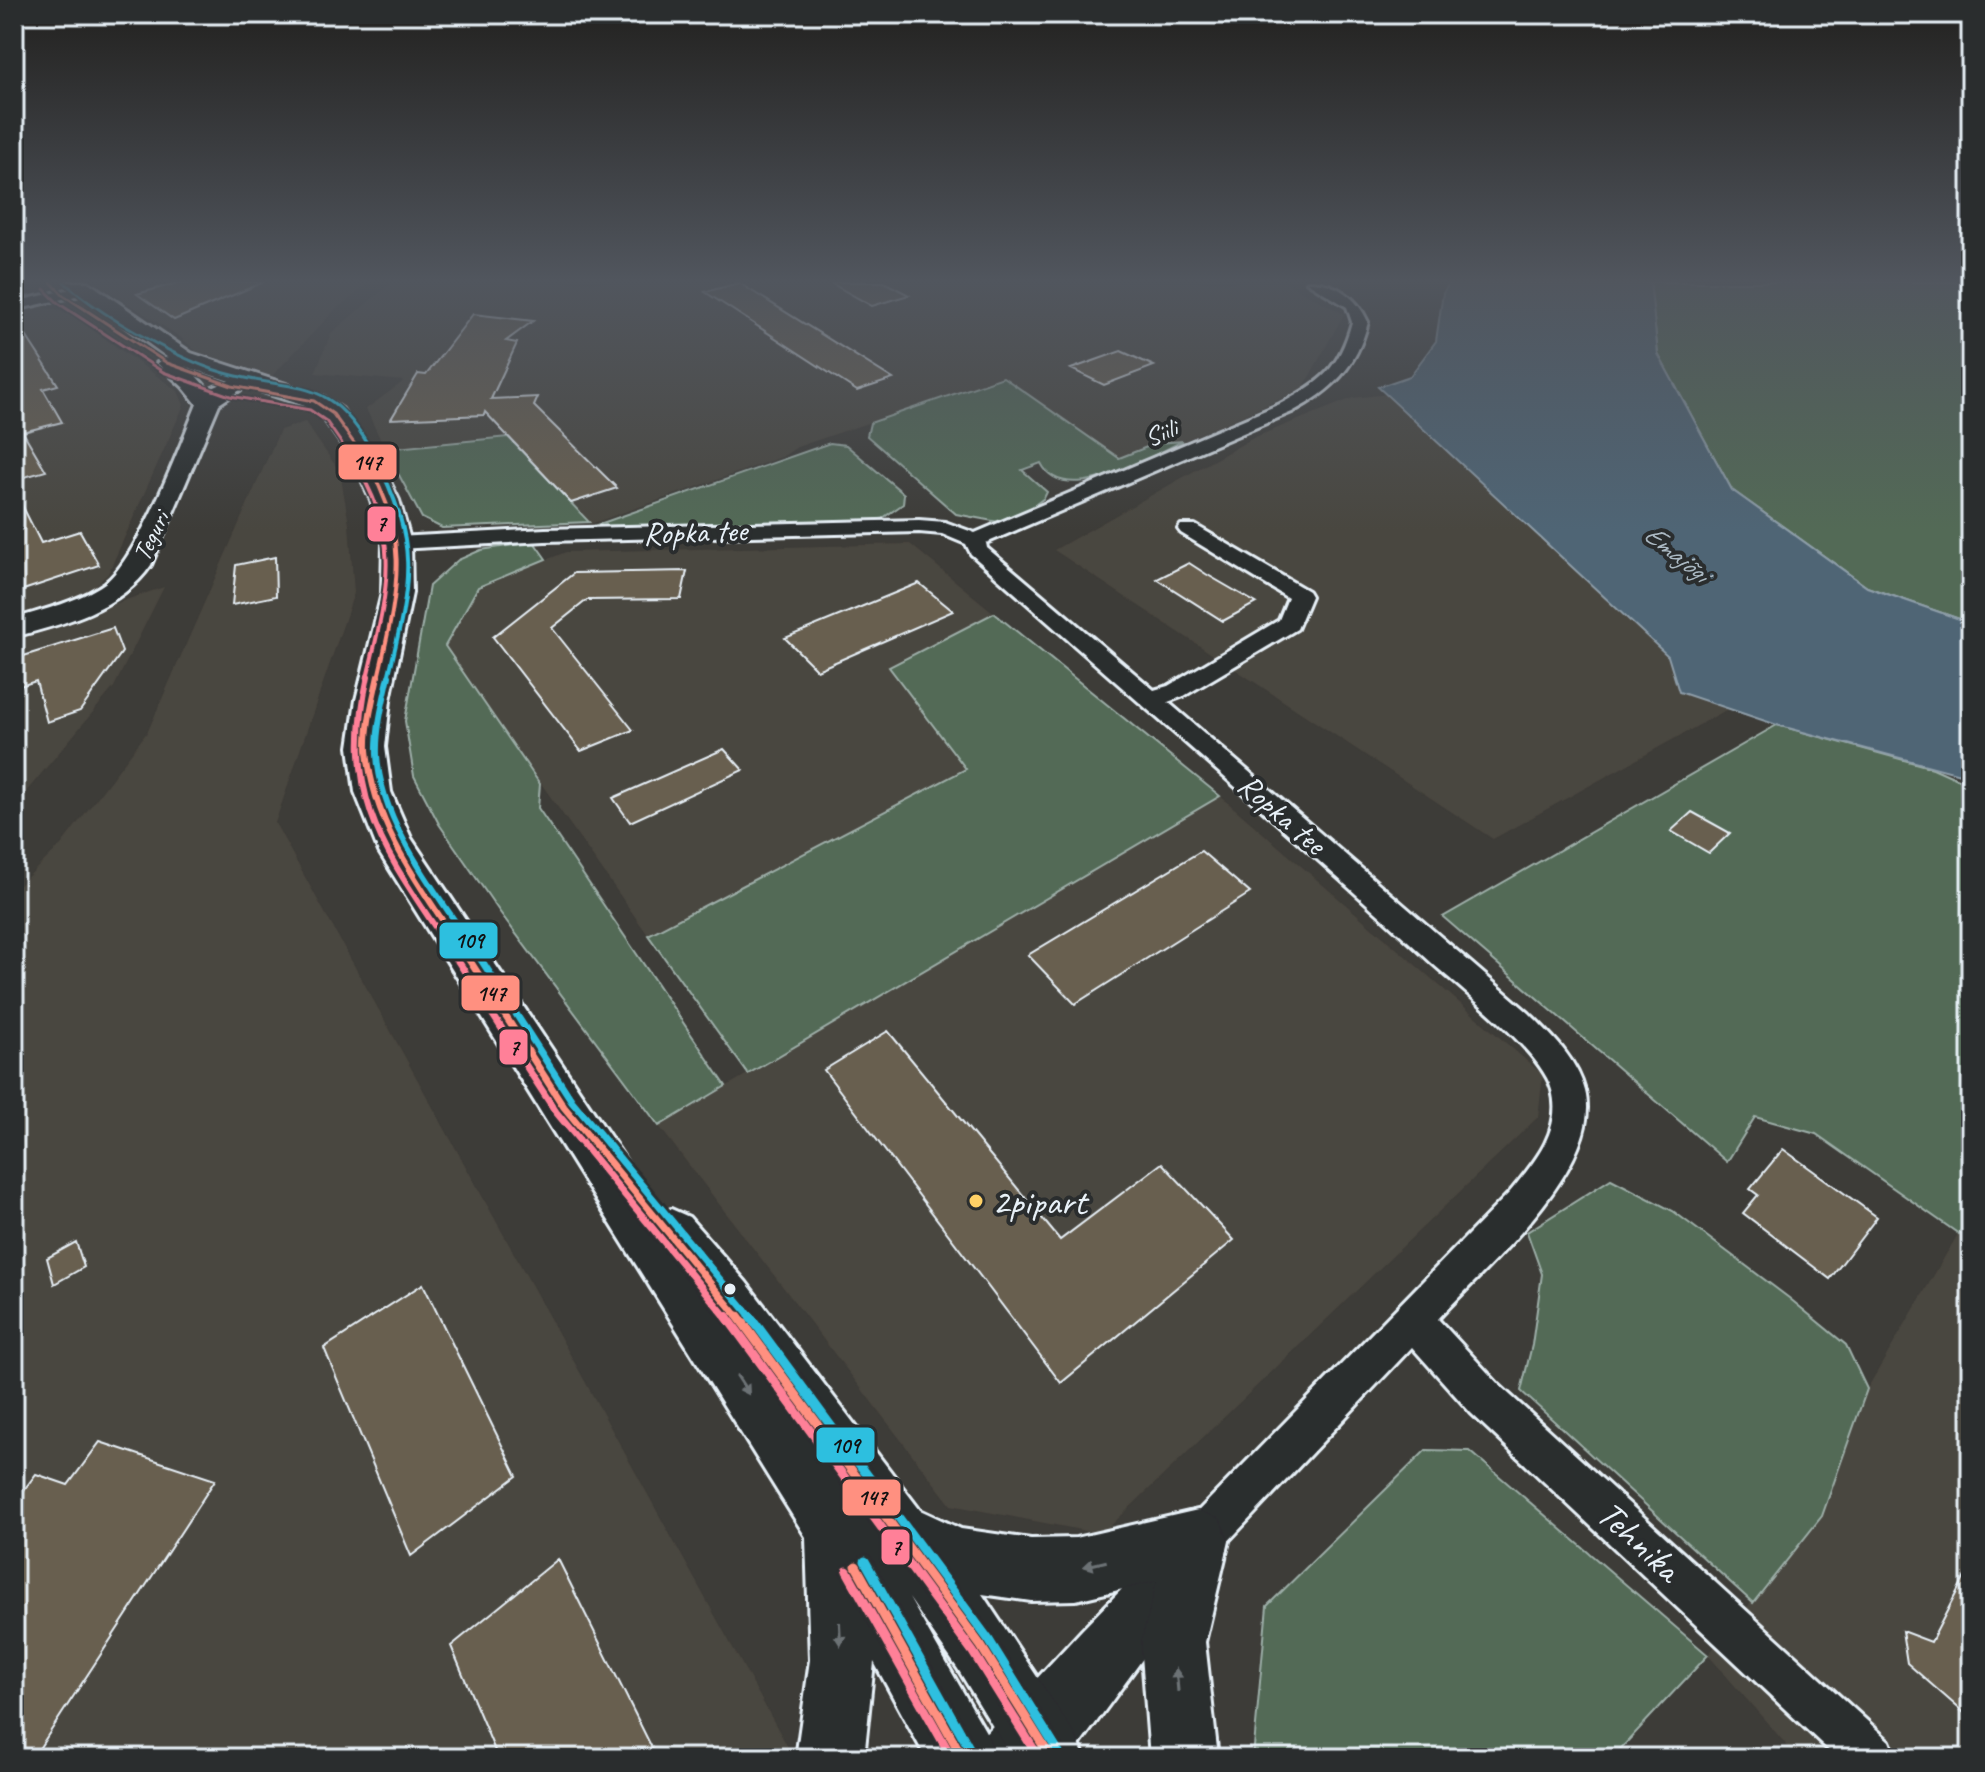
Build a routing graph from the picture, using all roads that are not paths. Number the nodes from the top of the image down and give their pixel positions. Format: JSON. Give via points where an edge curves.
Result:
{"nodes":[{"id":1,"x":169,"y":365,"type":"edge"},
{"id":2,"x":173,"y":365,"type":"edge"},
{"id":3,"x":200,"y":365,"type":"edge"},
{"id":4,"x":1345,"y":365,"type":"edge"},
{"id":5,"x":259,"y":388,"type":"junction"},
{"id":6,"x":208,"y":404,"type":"junction"},
{"id":7,"x":1188,"y":529,"type":"dead end"},
{"id":8,"x":975,"y":540,"type":"junction"},
{"id":9,"x":397,"y":543,"type":"junction"},
{"id":10,"x":14,"y":628,"type":"edge"},
{"id":11,"x":1150,"y":700,"type":"junction"},
{"id":12,"x":564,"y":1107,"type":"junction"},
{"id":13,"x":1412,"y":1319,"type":"junction"},
{"id":14,"x":835,"y":1528,"type":"junction"},
{"id":15,"x":898,"y":1530,"type":"junction"},
{"id":16,"x":1198,"y":1541,"type":"junction"},
{"id":17,"x":1032,"y":1749,"type":"edge"},
{"id":18,"x":830,"y":1758,"type":"edge"},
{"id":19,"x":963,"y":1758,"type":"edge"},
{"id":20,"x":1184,"y":1758,"type":"edge"},
{"id":21,"x":1872,"y":1758,"type":"edge"}],
"edges":[{"from":1,"to":6,"type":"street"},
{"from":2,"to":5,"type":"main road"},
{"from":3,"to":5,"type":"main road"},
{"from":4,"to":8,"type":"street","name":"Siili","via":[[1328,386],[1286,408]]},
{"from":5,"to":6,"type":"street"},
{"from":5,"to":6,"type":"street","via":[[213,396]]},
{"from":5,"to":9,"type":"main road","via":[[314,401],[333,414],[367,462]]},
{"from":6,"to":10,"type":"street","name":"Teguri","via":[[128,580],[74,608]]},
{"from":7,"to":11,"type":"street","via":[[1300,596],[1289,624],[1176,691]]},
{"from":8,"to":9,"type":"street","name":"Ropka tee","via":[[945,528],[919,526]]},
{"from":8,"to":11,"type":"street","name":"Ropka tee","via":[[978,550]]},
{"from":9,"to":12,"type":"main road","via":[[397,593],[367,747],[373,792],[393,842]]},
{"from":11,"to":13,"type":"street","name":"Ropka tee","via":[[1508,1014],[1559,1068],[1568,1089],[1570,1121],[1557,1157],[1531,1194]]},
{"from":12,"to":14,"type":"main road","one_way":true},
{"from":12,"to":15,"type":"main road","via":[[727,1301]]},
{"from":13,"to":16,"type":"street","name":"Ropka tee"},
{"from":13,"to":21,"type":"street","name":"Tehnika","via":[[1485,1399]]},
{"from":14,"to":18,"type":"main road","one_way":true,"via":[[842,1660]]},
{"from":14,"to":19,"type":"main road"},
{"from":16,"to":15,"type":"main road","one_way":true,"via":[[1076,1569],[1031,1570],[957,1559]]},
{"from":15,"to":17,"type":"main road","via":[[981,1646]]},
{"from":16,"to":17,"type":"street","name":"Ropka tee","via":[[1098,1684]]},
{"from":20,"to":16,"type":"main road","one_way":true,"via":[[1173,1642]]}]}
